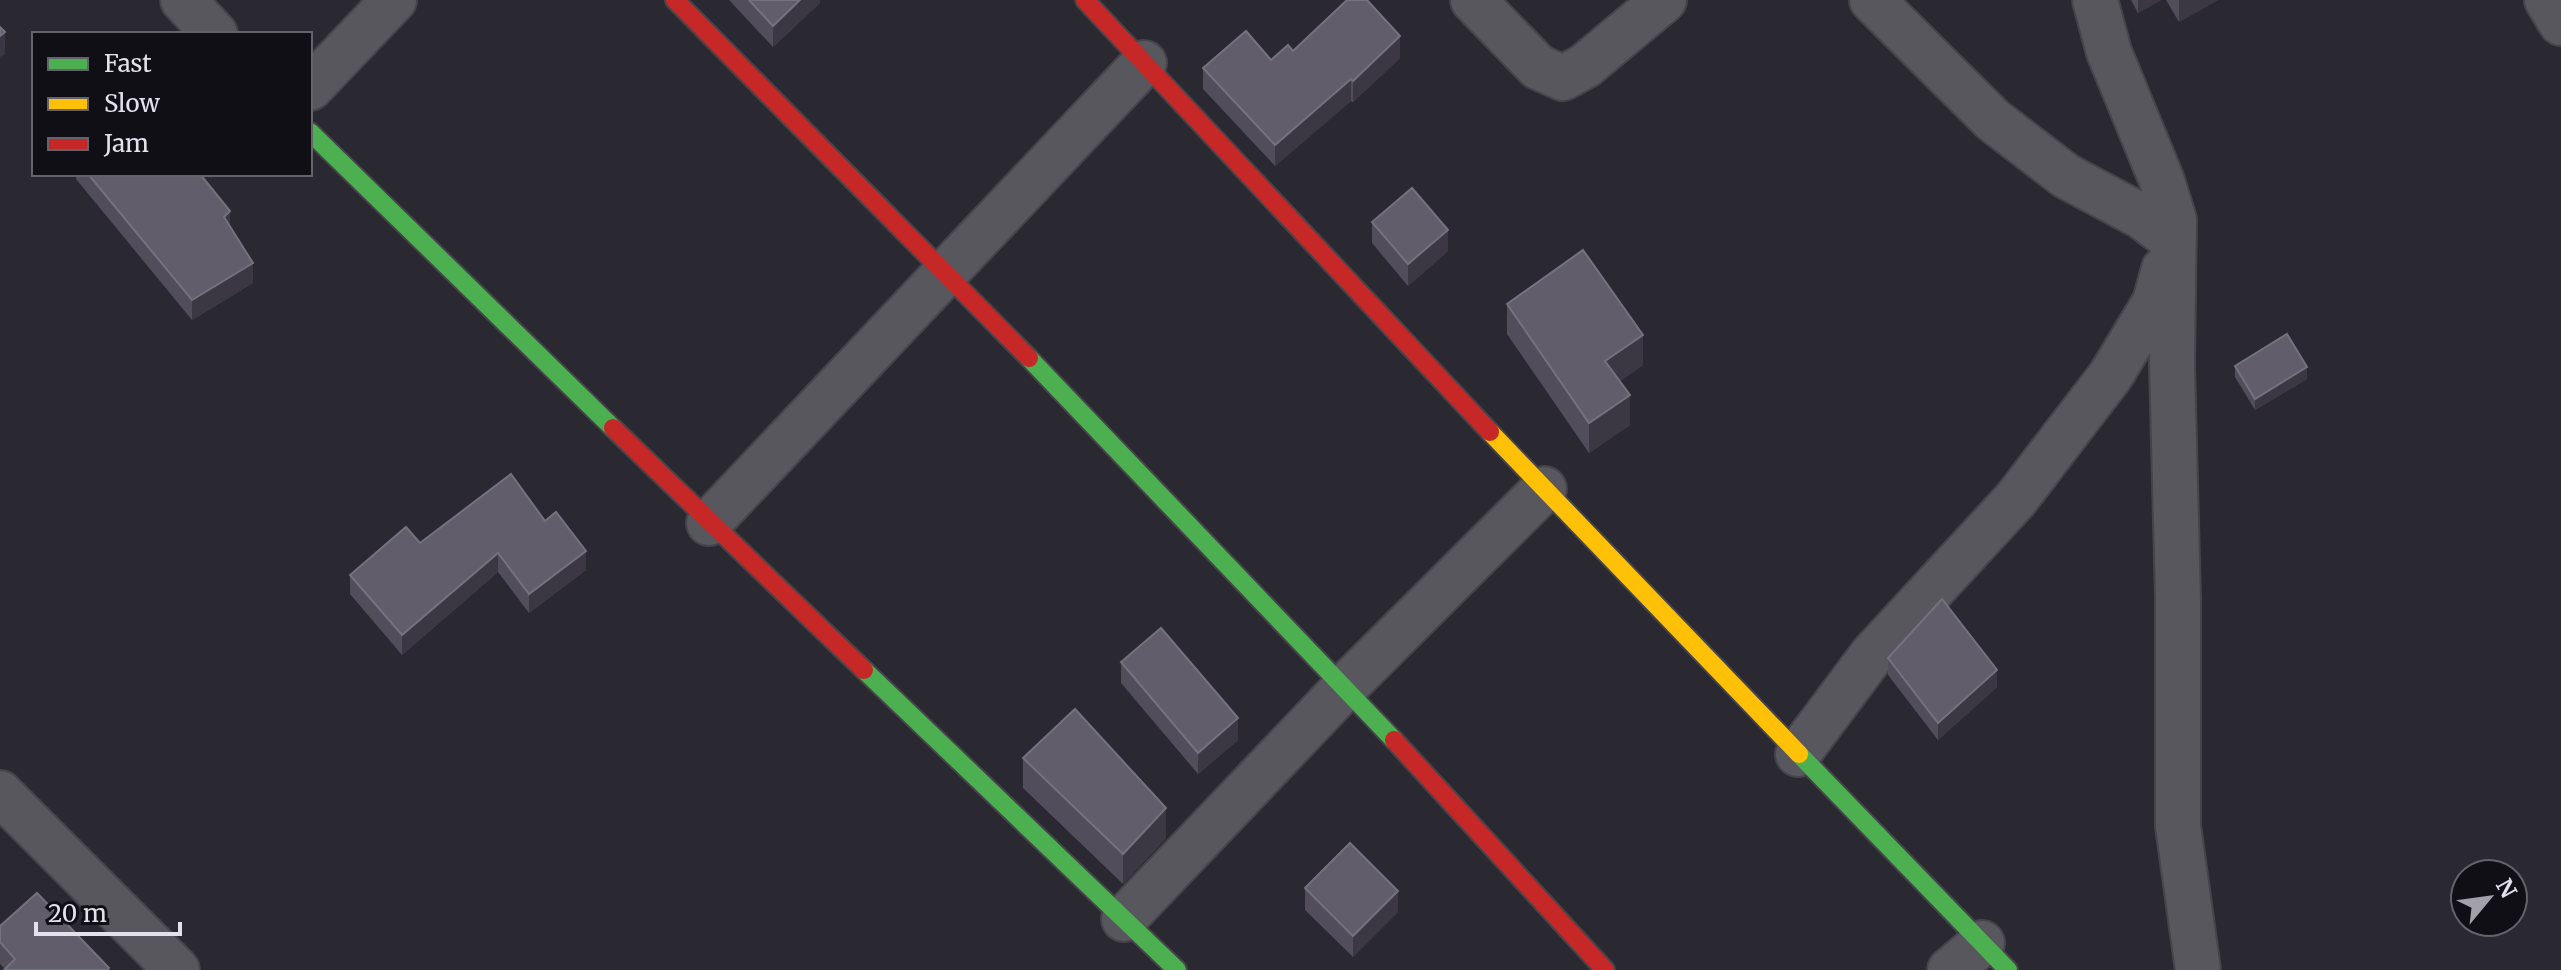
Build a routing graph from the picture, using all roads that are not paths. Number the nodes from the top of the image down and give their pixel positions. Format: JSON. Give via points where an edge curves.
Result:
{"nodes":[{"id":1,"x":183,"y":0,"type":"edge"},
{"id":2,"x":394,"y":0,"type":"edge"},
{"id":3,"x":675,"y":0,"type":"edge"},
{"id":4,"x":1085,"y":0,"type":"edge"},
{"id":5,"x":1473,"y":0,"type":"edge"},
{"id":6,"x":1664,"y":0,"type":"edge"},
{"id":7,"x":1872,"y":0,"type":"edge"},
{"id":8,"x":2095,"y":0,"type":"edge"},
{"id":9,"x":2547,"y":0,"type":"edge"},
{"id":10,"x":2561,"y":23,"type":"edge"},
{"id":11,"x":213,"y":32,"type":"edge"},
{"id":12,"x":1144,"y":63,"type":"junction"},
{"id":13,"x":312,"y":86,"type":"edge"},
{"id":14,"x":312,"y":134,"type":"edge"},
{"id":15,"x":2173,"y":240,"type":"junction"},
{"id":16,"x":946,"y":272,"type":"junction"},
{"id":17,"x":1544,"y":489,"type":"junction"},
{"id":18,"x":709,"y":523,"type":"junction"},
{"id":19,"x":1344,"y":688,"type":"junction"},
{"id":20,"x":1798,"y":754,"type":"junction"},
{"id":21,"x":0,"y":793,"type":"edge"},
{"id":22,"x":1124,"y":919,"type":"junction"},
{"id":23,"x":1980,"y":961,"type":"edge"},
{"id":24,"x":177,"y":970,"type":"edge"},
{"id":25,"x":1177,"y":970,"type":"edge"},
{"id":26,"x":1605,"y":970,"type":"edge"},
{"id":27,"x":2198,"y":970,"type":"edge"}],
"edges":[{"from":1,"to":11,"type":"street"},
{"from":2,"to":13,"type":"street"},
{"from":3,"to":16,"type":"street"},
{"from":4,"to":12,"type":"street"},
{"from":5,"to":6,"type":"street","via":[[1538,67],[1563,78]]},
{"from":7,"to":15,"type":"street","via":[[1993,120],[2066,176],[2141,216]]},
{"from":8,"to":15,"type":"street","via":[[2109,52],[2162,181],[2174,220]]},
{"from":9,"to":10,"type":"street"},
{"from":12,"to":16,"type":"street"},
{"from":12,"to":17,"type":"street"},
{"from":14,"to":18,"type":"street"},
{"from":15,"to":20,"type":"street","via":[[2155,302],[2111,375],[2016,499],[1872,655]]},
{"from":15,"to":27,"type":"street","via":[[2178,826]]},
{"from":16,"to":18,"type":"street"},
{"from":16,"to":19,"type":"street"},
{"from":17,"to":19,"type":"street"},
{"from":17,"to":20,"type":"street"},
{"from":18,"to":22,"type":"street"},
{"from":19,"to":22,"type":"street"},
{"from":19,"to":26,"type":"street"},
{"from":20,"to":23,"type":"street"},
{"from":21,"to":24,"type":"street"},
{"from":22,"to":25,"type":"street"}]}
